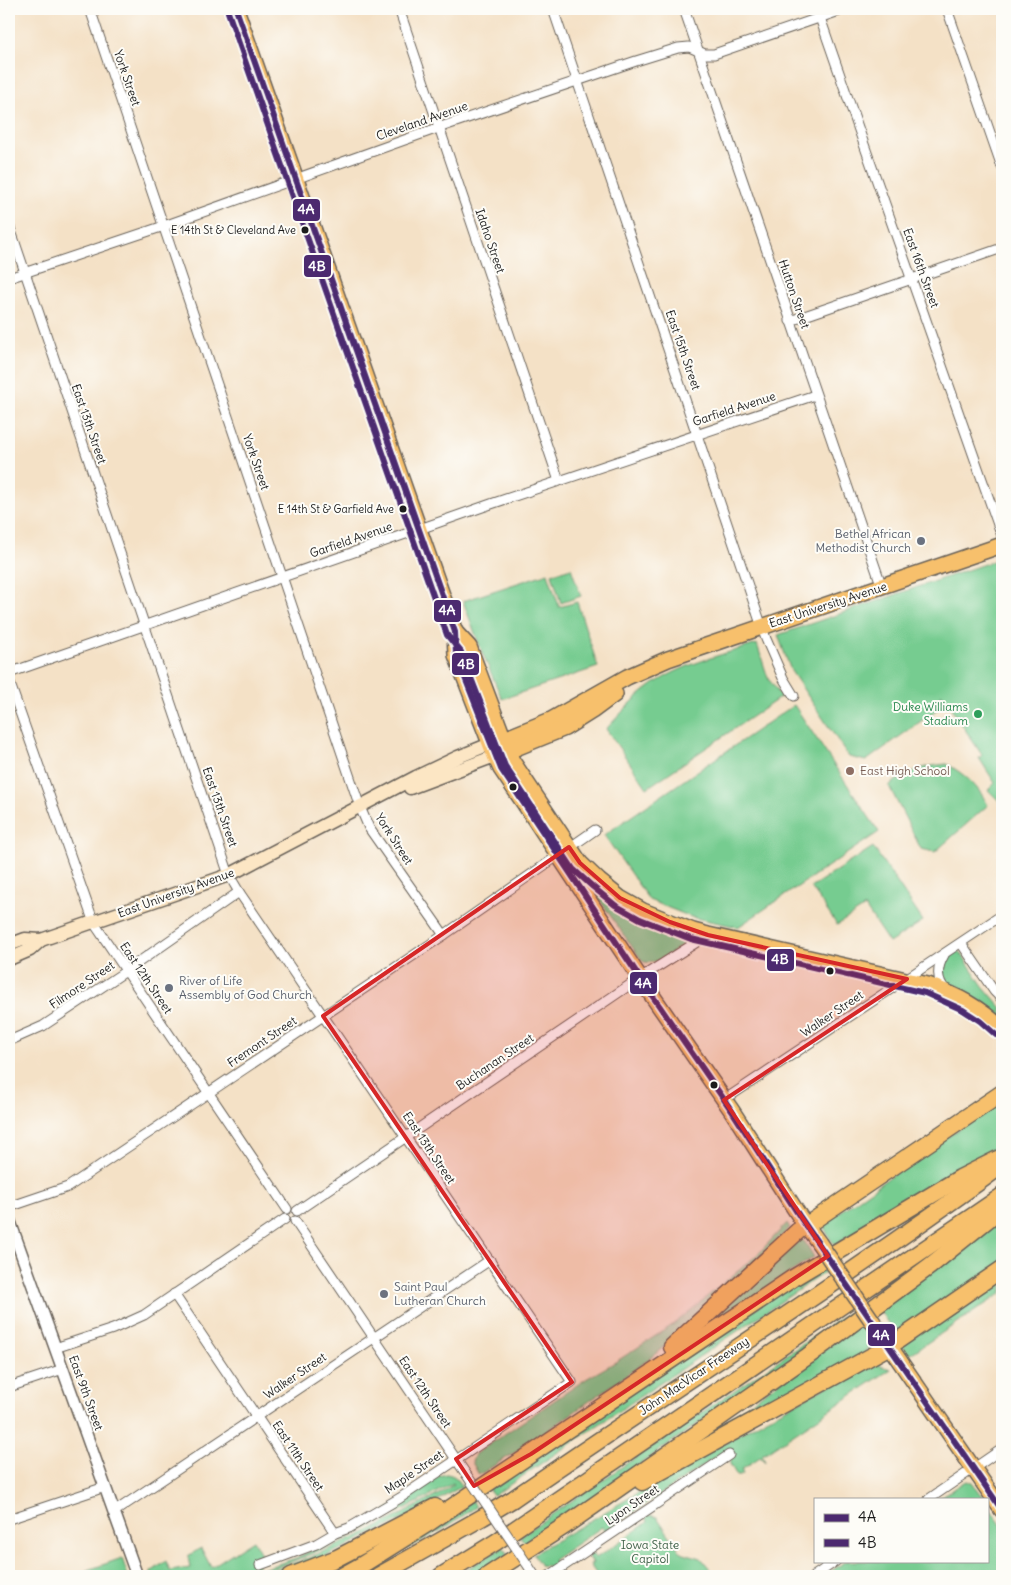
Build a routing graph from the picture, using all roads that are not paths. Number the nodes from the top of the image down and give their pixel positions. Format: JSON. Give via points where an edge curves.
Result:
{"nodes":[{"id":1,"x":90,"y":9,"type":"edge"},
{"id":2,"x":236,"y":9,"type":"edge"},
{"id":3,"x":399,"y":9,"type":"edge"},
{"id":4,"x":553,"y":9,"type":"edge"},
{"id":5,"x":684,"y":9,"type":"edge"},
{"id":6,"x":845,"y":9,"type":"edge"},
{"id":7,"x":947,"y":9,"type":"edge"},
{"id":8,"x":818,"y":13,"type":"edge"},
{"id":9,"x":698,"y":50,"type":"junction"},
{"id":10,"x":578,"y":80,"type":"junction"},
{"id":11,"x":438,"y":128,"type":"junction"},
{"id":12,"x":1002,"y":167,"type":"edge"},
{"id":13,"x":296,"y":180,"type":"junction"},
{"id":14,"x":9,"y":225,"type":"edge"},
{"id":15,"x":164,"y":226,"type":"junction"},
{"id":16,"x":1002,"y":248,"type":"edge"},
{"id":17,"x":25,"y":273,"type":"junction"},
{"id":18,"x":9,"y":278,"type":"edge"},
{"id":19,"x":911,"y":279,"type":"junction"},
{"id":20,"x":790,"y":321,"type":"junction"},
{"id":21,"x":815,"y":395,"type":"junction"},
{"id":22,"x":698,"y":434,"type":"junction"},
{"id":23,"x":559,"y":481,"type":"junction"},
{"id":24,"x":419,"y":530,"type":"junction"},
{"id":25,"x":1002,"y":536,"type":"edge"},
{"id":26,"x":1002,"y":546,"type":"edge"},
{"id":27,"x":282,"y":577,"type":"junction"},
{"id":28,"x":882,"y":587,"type":"junction"},
{"id":29,"x":144,"y":626,"type":"junction"},
{"id":30,"x":763,"y":627,"type":"junction"},
{"id":31,"x":9,"y":673,"type":"edge"},
{"id":32,"x":9,"y":681,"type":"edge"},
{"id":33,"x":794,"y":696,"type":"dead end"},
{"id":34,"x":500,"y":748,"type":"junction"},
{"id":35,"x":360,"y":807,"type":"junction"},
{"id":36,"x":595,"y":830,"type":"dead end"},
{"id":37,"x":564,"y":850,"type":"junction"},
{"id":38,"x":229,"y":875,"type":"junction"},
{"id":39,"x":239,"y":892,"type":"junction"},
{"id":40,"x":1002,"y":915,"type":"edge"},
{"id":41,"x":94,"y":923,"type":"junction"},
{"id":42,"x":444,"y":935,"type":"junction"},
{"id":43,"x":708,"y":935,"type":"junction"},
{"id":44,"x":41,"y":940,"type":"junction"},
{"id":45,"x":961,"y":942,"type":"junction"},
{"id":46,"x":9,"y":945,"type":"edge"},
{"id":47,"x":944,"y":954,"type":"junction"},
{"id":48,"x":9,"y":958,"type":"edge"},
{"id":49,"x":126,"y":971,"type":"junction"},
{"id":50,"x":640,"y":978,"type":"junction"},
{"id":51,"x":907,"y":979,"type":"junction"},
{"id":52,"x":948,"y":992,"type":"junction"},
{"id":53,"x":1002,"y":999,"type":"edge"},
{"id":54,"x":323,"y":1016,"type":"junction"},
{"id":55,"x":1002,"y":1029,"type":"edge"},
{"id":56,"x":9,"y":1041,"type":"edge"},
{"id":57,"x":208,"y":1093,"type":"junction"},
{"id":58,"x":1002,"y":1093,"type":"edge"},
{"id":59,"x":724,"y":1100,"type":"junction"},
{"id":60,"x":407,"y":1136,"type":"junction"},
{"id":61,"x":1002,"y":1158,"type":"edge"},
{"id":62,"x":1002,"y":1165,"type":"edge"},
{"id":63,"x":1002,"y":1196,"type":"edge"},
{"id":64,"x":9,"y":1206,"type":"edge"},
{"id":65,"x":287,"y":1208,"type":"junction"},
{"id":66,"x":1002,"y":1208,"type":"edge"},
{"id":67,"x":297,"y":1211,"type":"junction"},
{"id":68,"x":9,"y":1219,"type":"edge"},
{"id":69,"x":285,"y":1219,"type":"junction"},
{"id":70,"x":295,"y":1221,"type":"junction"},
{"id":71,"x":807,"y":1224,"type":"junction"},
{"id":72,"x":490,"y":1260,"type":"junction"},
{"id":73,"x":1002,"y":1269,"type":"edge"},
{"id":74,"x":174,"y":1294,"type":"junction"},
{"id":75,"x":374,"y":1338,"type":"junction"},
{"id":76,"x":890,"y":1346,"type":"junction"},
{"id":77,"x":55,"y":1348,"type":"junction"},
{"id":78,"x":63,"y":1369,"type":"junction"},
{"id":79,"x":572,"y":1382,"type":"joint"},
{"id":80,"x":9,"y":1388,"type":"edge"},
{"id":81,"x":596,"y":1411,"type":"junction"},
{"id":82,"x":256,"y":1417,"type":"junction"},
{"id":83,"x":1002,"y":1449,"type":"edge"},
{"id":84,"x":532,"y":1454,"type":"junction"},
{"id":85,"x":729,"y":1455,"type":"dead end"},
{"id":86,"x":456,"y":1459,"type":"junction"},
{"id":87,"x":974,"y":1468,"type":"junction"},
{"id":88,"x":105,"y":1487,"type":"junction"},
{"id":89,"x":930,"y":1498,"type":"edge"},
{"id":90,"x":1002,"y":1510,"type":"edge"},
{"id":91,"x":114,"y":1512,"type":"junction"},
{"id":92,"x":9,"y":1519,"type":"edge"},
{"id":93,"x":566,"y":1525,"type":"junction"},
{"id":94,"x":335,"y":1533,"type":"junction"},
{"id":95,"x":835,"y":1562,"type":"edge"},
{"id":96,"x":260,"y":1565,"type":"dead end"},
{"id":97,"x":137,"y":1576,"type":"edge"},
{"id":98,"x":291,"y":1576,"type":"edge"},
{"id":99,"x":342,"y":1576,"type":"edge"},
{"id":100,"x":378,"y":1576,"type":"edge"},
{"id":101,"x":440,"y":1576,"type":"edge"},
{"id":102,"x":487,"y":1576,"type":"edge"},
{"id":103,"x":535,"y":1576,"type":"edge"},
{"id":104,"x":549,"y":1576,"type":"edge"},
{"id":105,"x":814,"y":1576,"type":"edge"}],
"edges":[{"from":1,"to":15,"type":"street","name":"York Street"},
{"from":2,"to":13,"type":"main road"},
{"from":3,"to":11,"type":"street","name":"Idaho Street"},
{"from":4,"to":10,"type":"street","name":"East 15th Street"},
{"from":5,"to":9,"type":"street","name":"Hutton Street"},
{"from":6,"to":8,"type":"street","name":"Cleveland Avenue"},
{"from":7,"to":12,"type":"street"},
{"from":8,"to":9,"type":"street","name":"Cleveland Avenue","via":[[714,54]]},
{"from":8,"to":19,"type":"street","name":"East 16th Street"},
{"from":9,"to":10,"type":"street","name":"Cleveland Avenue","via":[[678,48]]},
{"from":9,"to":20,"type":"street","name":"Hutton Street"},
{"from":10,"to":11,"type":"street","name":"Cleveland Avenue"},
{"from":10,"to":22,"type":"street","name":"East 15th Street"},
{"from":11,"to":13,"type":"street","name":"Cleveland Avenue"},
{"from":11,"to":23,"type":"street","name":"Idaho Street"},
{"from":13,"to":15,"type":"street","name":"Cleveland Avenue"},
{"from":13,"to":24,"type":"main road"},
{"from":14,"to":17,"type":"street","name":"East 13th Street"},
{"from":15,"to":17,"type":"street","name":"Cleveland Avenue"},
{"from":15,"to":27,"type":"street","name":"York Street"},
{"from":16,"to":19,"type":"street"},
{"from":17,"to":18,"type":"street","name":"Cleveland Avenue"},
{"from":17,"to":29,"type":"street","name":"East 13th Street"},
{"from":19,"to":20,"type":"street"},
{"from":19,"to":25,"type":"street","name":"East 16th Street"},
{"from":20,"to":21,"type":"street","name":"Hutton Street"},
{"from":21,"to":22,"type":"street","name":"Garfield Avenue"},
{"from":21,"to":28,"type":"street","name":"Hutton Street"},
{"from":22,"to":23,"type":"street","name":"Garfield Avenue"},
{"from":22,"to":30,"type":"street","name":"East 15th Street"},
{"from":23,"to":24,"type":"street","name":"Garfield Avenue"},
{"from":24,"to":27,"type":"street","name":"Garfield Avenue"},
{"from":24,"to":34,"type":"main road","via":[[455,632],[456,655]]},
{"from":26,"to":28,"type":"main road","name":"East University Avenue"},
{"from":27,"to":29,"type":"street","name":"Garfield Avenue"},
{"from":27,"to":35,"type":"street","name":"York Street"},
{"from":28,"to":30,"type":"main road","name":"East University Avenue"},
{"from":29,"to":31,"type":"street","name":"Garfield Avenue"},
{"from":29,"to":38,"type":"street","name":"East 13th Street"},
{"from":30,"to":33,"type":"street","name":"East 15th Street","via":[[783,678]]},
{"from":30,"to":34,"type":"main road","name":"East University Avenue","via":[[668,659],[566,728]]},
{"from":32,"to":41,"type":"street","name":"East 12th Street"},
{"from":34,"to":35,"type":"main road","name":"East University Avenue"},
{"from":34,"to":37,"type":"main road","via":[[501,769]]},
{"from":35,"to":38,"type":"main road","name":"East University Avenue"},
{"from":35,"to":42,"type":"street","name":"York Street","via":[[369,828]]},
{"from":36,"to":37,"type":"street","name":"Fremont Street"},
{"from":37,"to":42,"type":"street","name":"Fremont Street"},
{"from":37,"to":43,"type":"main road","via":[[620,898],[644,911]]},
{"from":37,"to":50,"type":"main road"},
{"from":38,"to":39,"type":"street","name":"East 13th Street"},
{"from":38,"to":41,"type":"main road","name":"East University Avenue"},
{"from":39,"to":49,"type":"street","name":"Filmore Street"},
{"from":39,"to":54,"type":"street","name":"East 13th Street"},
{"from":40,"to":45,"type":"street","name":"Walker Street"},
{"from":41,"to":44,"type":"main road","name":"East University Avenue"},
{"from":41,"to":49,"type":"street","name":"East 12th Street"},
{"from":42,"to":54,"type":"street","name":"Fremont Street"},
{"from":43,"to":50,"type":"street","name":"Buchanan Street"},
{"from":43,"to":51,"type":"main road"},
{"from":44,"to":46,"type":"main road","name":"East University Avenue","via":[[25,939]]},
{"from":44,"to":48,"type":"main road","name":"East University Avenue","via":[[30,950]]},
{"from":45,"to":47,"type":"street","name":"Walker Street"},
{"from":45,"to":53,"type":"street"},
{"from":47,"to":51,"type":"street","name":"Walker Street"},
{"from":47,"to":52,"type":"street","via":[[939,979]]},
{"from":49,"to":56,"type":"street","name":"Filmore Street","via":[[43,1026]]},
{"from":49,"to":57,"type":"street","name":"East 12th Street"},
{"from":50,"to":59,"type":"main road"},
{"from":50,"to":60,"type":"street","name":"Buchanan Street"},
{"from":51,"to":52,"type":"main road"},
{"from":51,"to":59,"type":"street","name":"Walker Street"},
{"from":52,"to":55,"type":"main road","via":[[986,1014]]},
{"from":54,"to":57,"type":"street","name":"Fremont Street"},
{"from":54,"to":60,"type":"street","name":"East 13th Street"},
{"from":57,"to":64,"type":"street","name":"Fremont Street","via":[[68,1187]]},
{"from":57,"to":65,"type":"street","name":"East 12th Street"},
{"from":58,"to":71,"type":"highway"},
{"from":59,"to":71,"type":"main road"},
{"from":60,"to":67,"type":"street","name":"Buchanan Street"},
{"from":60,"to":72,"type":"street","name":"East 13th Street"},
{"from":61,"to":81,"type":"highway","via":[[952,1183],[793,1278]]},
{"from":62,"to":100,"type":"highway","name":"John MacVicar Freeway","via":[[513,1499]]},
{"from":63,"to":101,"type":"highway","name":"John MacVicar Freeway","via":[[510,1533]]},
{"from":65,"to":67,"type":"street"},
{"from":65,"to":69,"type":"street"},
{"from":66,"to":93,"type":"highway","via":[[808,1356]]},
{"from":67,"to":70,"type":"street"},
{"from":68,"to":77,"type":"street","name":"East 9th Street"},
{"from":69,"to":70,"type":"street"},
{"from":69,"to":74,"type":"street"},
{"from":70,"to":75,"type":"street","name":"East 12th Street"},
{"from":71,"to":76,"type":"main road","bridge":true},
{"from":71,"to":81,"type":"highway","via":[[684,1337]]},
{"from":72,"to":75,"type":"street","name":"Walker Street"},
{"from":72,"to":79,"type":"street","name":"East 13th Street"},
{"from":73,"to":76,"type":"highway"},
{"from":74,"to":77,"type":"street","via":[[133,1320]]},
{"from":74,"to":82,"type":"street","name":"East 11th Street"},
{"from":75,"to":82,"type":"street","name":"Walker Street"},
{"from":75,"to":86,"type":"street","name":"East 12th Street"},
{"from":76,"to":87,"type":"main road"},
{"from":76,"to":93,"type":"highway"},
{"from":77,"to":78,"type":"street","name":"East 9th Street"},
{"from":78,"to":80,"type":"street"},
{"from":78,"to":88,"type":"street","name":"East 9th Street"},
{"from":79,"to":86,"type":"street","name":"Maple Street"},
{"from":81,"to":84,"type":"highway"},
{"from":82,"to":91,"type":"street","name":"Walker Street"},
{"from":82,"to":94,"type":"street","name":"East 11th Street"},
{"from":83,"to":87,"type":"street"},
{"from":84,"to":98,"type":"highway","via":[[337,1558]]},
{"from":84,"to":99,"type":"highway","via":[[395,1545]]},
{"from":85,"to":104,"type":"street","name":"Lyon Street"},
{"from":86,"to":94,"type":"street","name":"Maple Street","via":[[400,1498]]},
{"from":86,"to":103,"type":"street","name":"East 12th Street","bridge":true},
{"from":87,"to":89,"type":"street"},
{"from":87,"to":90,"type":"main road"},
{"from":88,"to":91,"type":"street","name":"East 9th Street"},
{"from":88,"to":92,"type":"street"},
{"from":91,"to":97,"type":"street","name":"East 9th Street"},
{"from":93,"to":102,"type":"highway"},
{"from":94,"to":96,"type":"street","name":"Maple Street","via":[[316,1544]]},
{"from":95,"to":105,"type":"street"}]}
